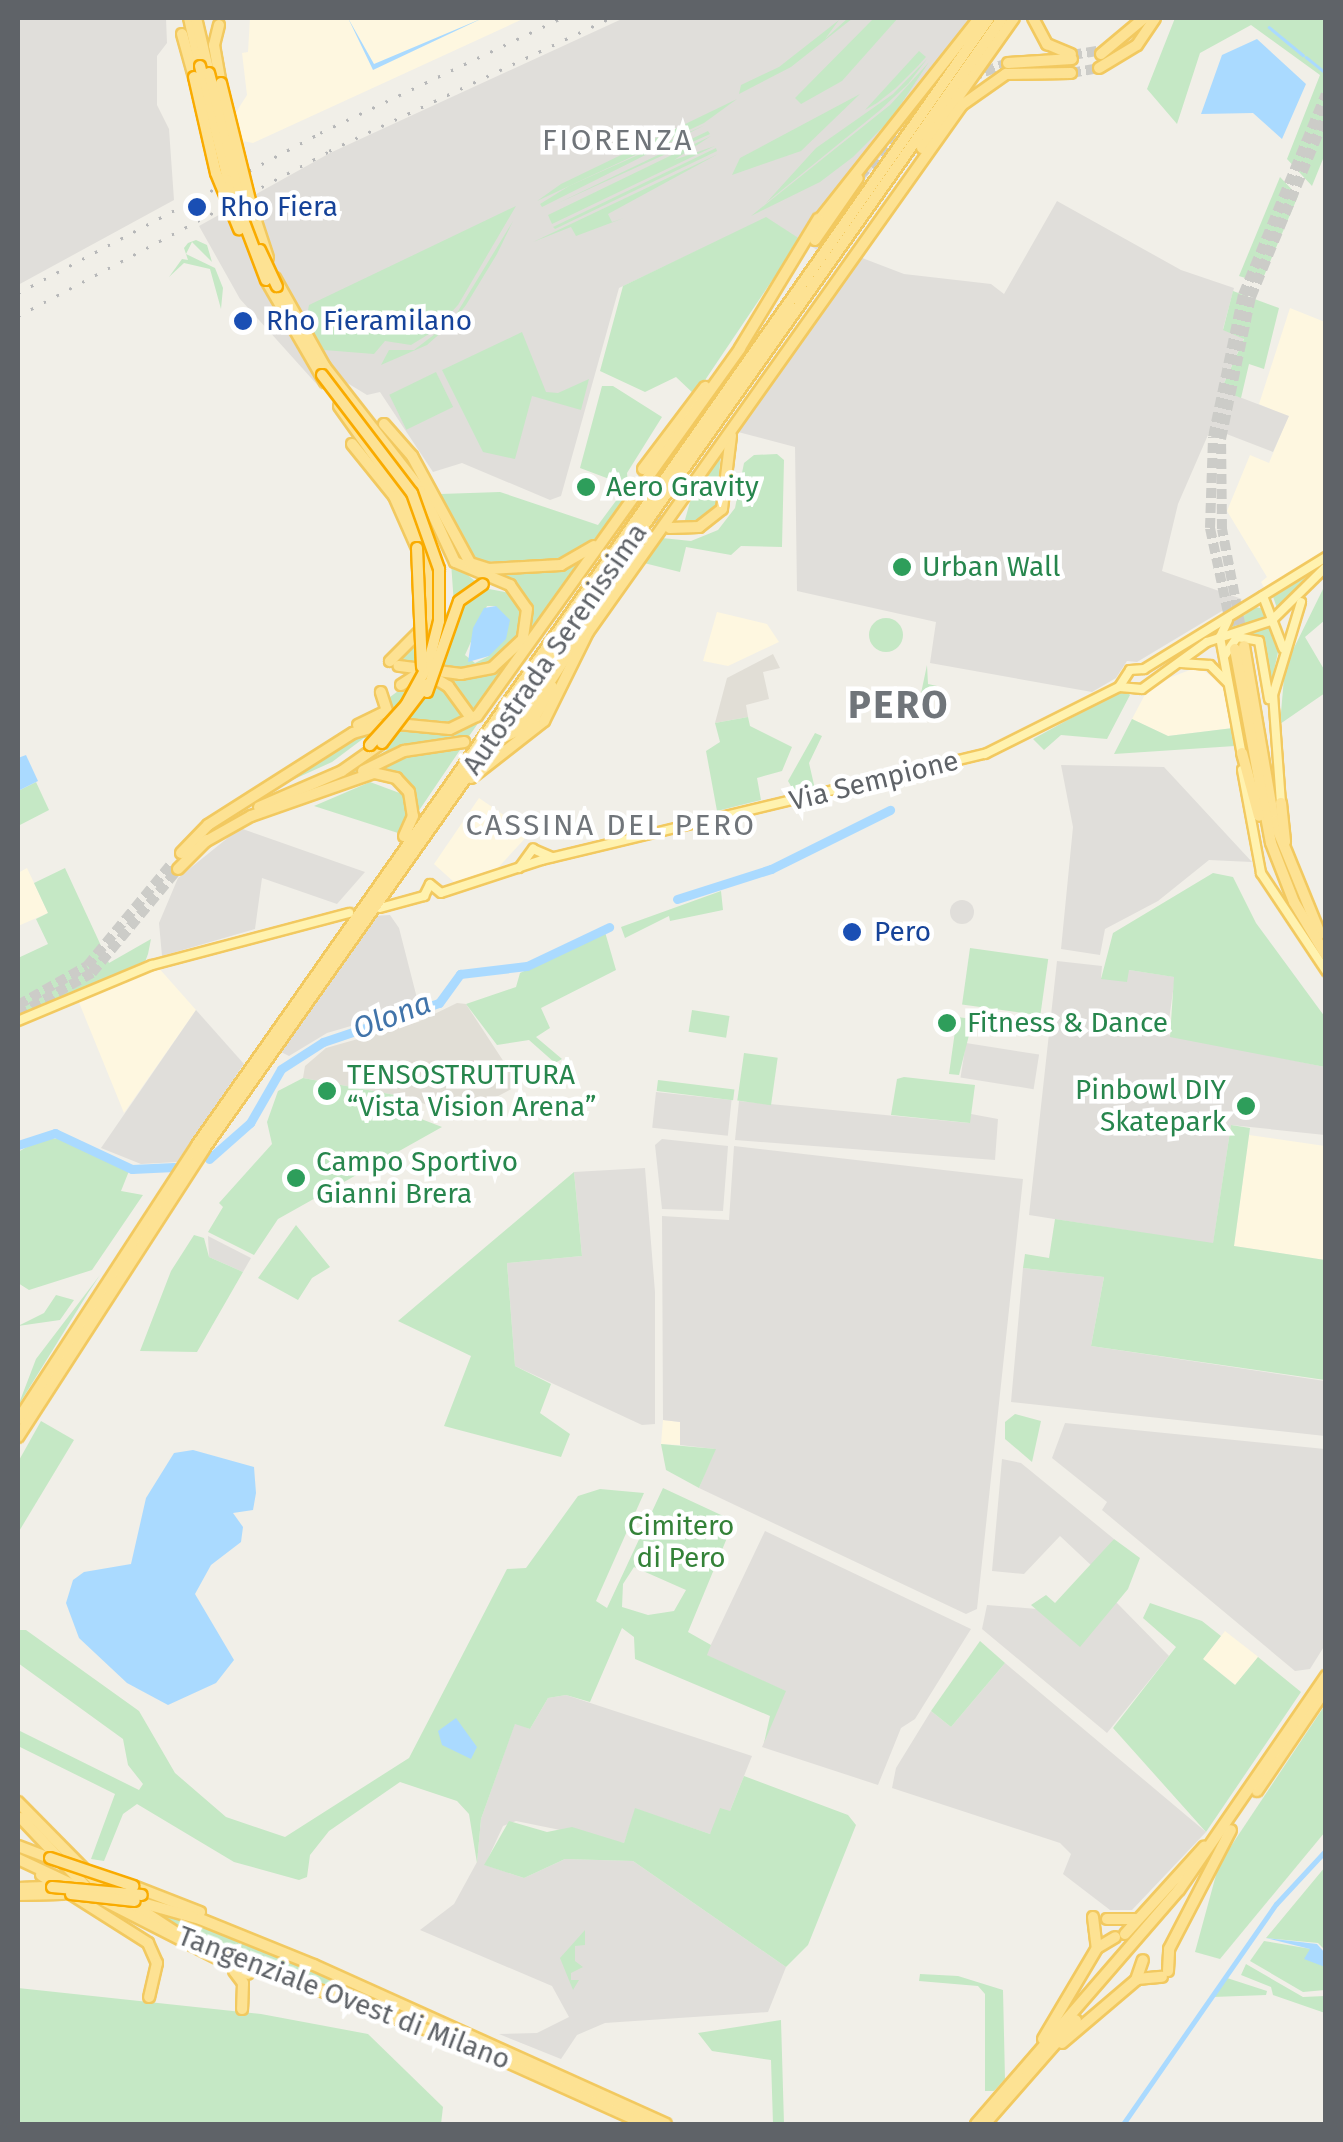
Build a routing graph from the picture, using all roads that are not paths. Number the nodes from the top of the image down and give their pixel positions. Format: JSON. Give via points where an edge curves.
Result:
{"nodes":[{"id":1,"x":193,"y":18,"type":"edge"},
{"id":2,"x":979,"y":18,"type":"edge"},
{"id":3,"x":989,"y":18,"type":"edge"},
{"id":4,"x":1002,"y":18,"type":"edge"},
{"id":5,"x":1014,"y":18,"type":"edge"},
{"id":6,"x":1033,"y":18,"type":"edge"},
{"id":7,"x":1144,"y":18,"type":"edge"},
{"id":8,"x":1154,"y":18,"type":"edge"},
{"id":9,"x":220,"y":25,"type":"dead end"},
{"id":10,"x":182,"y":34,"type":"dead end"},
{"id":11,"x":1102,"y":52,"type":"tunnel mouth"},
{"id":12,"x":1008,"y":63,"type":"tunnel mouth"},
{"id":13,"x":1071,"y":64,"type":"junction"},
{"id":14,"x":1100,"y":68,"type":"tunnel mouth"},
{"id":15,"x":913,"y":162,"type":"junction"},
{"id":16,"x":858,"y":178,"type":"tunnel mouth"},
{"id":17,"x":818,"y":219,"type":"junction"},
{"id":18,"x":266,"y":280,"type":"junction"},
{"id":19,"x":278,"y":286,"type":"junction"},
{"id":20,"x":740,"y":348,"type":"junction"},
{"id":21,"x":322,"y":376,"type":"junction"},
{"id":22,"x":766,"y":380,"type":"junction"},
{"id":23,"x":384,"y":424,"type":"dead end"},
{"id":24,"x":352,"y":444,"type":"dead end"},
{"id":25,"x":405,"y":470,"type":"junction"},
{"id":26,"x":645,"y":474,"type":"junction"},
{"id":27,"x":670,"y":528,"type":"dead end"},
{"id":28,"x":1326,"y":558,"type":"edge"},
{"id":29,"x":1326,"y":567,"type":"edge"},
{"id":30,"x":484,"y":581,"type":"junction"},
{"id":31,"x":612,"y":592,"type":"junction"},
{"id":32,"x":1306,"y":593,"type":"junction"},
{"id":33,"x":1263,"y":596,"type":"junction"},
{"id":34,"x":562,"y":601,"type":"junction"},
{"id":35,"x":1240,"y":611,"type":"junction"},
{"id":36,"x":1276,"y":619,"type":"junction"},
{"id":37,"x":1220,"y":636,"type":"junction"},
{"id":38,"x":1235,"y":650,"type":"junction"},
{"id":39,"x":1281,"y":662,"type":"junction"},
{"id":40,"x":1177,"y":664,"type":"junction"},
{"id":41,"x":1144,"y":669,"type":"junction"},
{"id":42,"x":434,"y":671,"type":"junction"},
{"id":43,"x":420,"y":672,"type":"junction"},
{"id":44,"x":1149,"y":679,"type":"junction"},
{"id":45,"x":401,"y":684,"type":"dead end"},
{"id":46,"x":1125,"y":685,"type":"junction"},
{"id":47,"x":381,"y":692,"type":"dead end"},
{"id":48,"x":1234,"y":696,"type":"junction"},
{"id":49,"x":1272,"y":708,"type":"junction"},
{"id":50,"x":408,"y":716,"type":"junction"},
{"id":51,"x":469,"y":716,"type":"dead end"},
{"id":52,"x":512,"y":726,"type":"dead end"},
{"id":53,"x":504,"y":737,"type":"dead end"},
{"id":54,"x":378,"y":740,"type":"junction"},
{"id":55,"x":464,"y":742,"type":"dead end"},
{"id":56,"x":317,"y":754,"type":"junction"},
{"id":57,"x":1242,"y":754,"type":"junction"},
{"id":58,"x":460,"y":766,"type":"junction"},
{"id":59,"x":318,"y":794,"type":"junction"},
{"id":60,"x":1281,"y":803,"type":"joint"},
{"id":61,"x":203,"y":843,"type":"junction"},
{"id":62,"x":181,"y":853,"type":"junction"},
{"id":63,"x":399,"y":869,"type":"junction"},
{"id":64,"x":1296,"y":887,"type":"junction"},
{"id":65,"x":1300,"y":904,"type":"junction"},
{"id":66,"x":380,"y":908,"type":"dead end"},
{"id":67,"x":350,"y":918,"type":"junction"},
{"id":68,"x":1326,"y":935,"type":"edge"},
{"id":69,"x":1326,"y":943,"type":"edge"},
{"id":70,"x":1326,"y":958,"type":"edge"},
{"id":71,"x":1326,"y":971,"type":"edge"},
{"id":72,"x":18,"y":1021,"type":"edge"},
{"id":73,"x":18,"y":1420,"type":"edge"},
{"id":74,"x":18,"y":1437,"type":"edge"},
{"id":75,"x":1326,"y":1676,"type":"edge"},
{"id":76,"x":1326,"y":1690,"type":"edge"},
{"id":77,"x":18,"y":1802,"type":"edge"},
{"id":78,"x":1237,"y":1809,"type":"junction"},
{"id":79,"x":18,"y":1813,"type":"edge"},
{"id":80,"x":1231,"y":1830,"type":"junction"},
{"id":81,"x":18,"y":1846,"type":"edge"},
{"id":82,"x":18,"y":1862,"type":"edge"},
{"id":83,"x":18,"y":1892,"type":"edge"},
{"id":84,"x":98,"y":1897,"type":"junction"},
{"id":85,"x":138,"y":1898,"type":"junction"},
{"id":86,"x":185,"y":1906,"type":"junction"},
{"id":87,"x":1093,"y":1917,"type":"dead end"},
{"id":88,"x":1107,"y":1918,"type":"dead end"},
{"id":89,"x":1136,"y":1919,"type":"junction"},
{"id":90,"x":1147,"y":1933,"type":"junction"},
{"id":91,"x":1097,"y":1948,"type":"junction"},
{"id":92,"x":1169,"y":1949,"type":"junction"},
{"id":93,"x":1122,"y":1961,"type":"junction"},
{"id":94,"x":220,"y":1964,"type":"junction"},
{"id":95,"x":314,"y":1965,"type":"junction"},
{"id":96,"x":1136,"y":1980,"type":"junction"},
{"id":97,"x":149,"y":1997,"type":"dead end"},
{"id":98,"x":365,"y":2007,"type":"junction"},
{"id":99,"x":242,"y":2009,"type":"dead end"},
{"id":100,"x":1030,"y":2062,"type":"junction"},
{"id":101,"x":1018,"y":2086,"type":"junction"},
{"id":102,"x":645,"y":2124,"type":"edge"},
{"id":103,"x":666,"y":2124,"type":"edge"},
{"id":104,"x":974,"y":2124,"type":"edge"},
{"id":105,"x":986,"y":2124,"type":"edge"}],
"edges":[{"from":1,"to":18,"type":"highway","bridge":true,"via":[[228,180]]},
{"from":1,"to":19,"type":"highway","bridge":true,"via":[[230,165]]},
{"from":2,"to":17,"type":"highway"},
{"from":3,"to":58,"type":"highway","name":"Autostrada Serenissima"},
{"from":4,"to":63,"type":"highway","name":"Autostrada Serenissima"},
{"from":5,"to":15,"type":"highway"},
{"from":6,"to":13,"type":"highway","via":[[1047,44]]},
{"from":7,"to":11,"type":"highway","via":[[1124,41]]},
{"from":8,"to":14,"type":"highway","via":[[1131,50]]},
{"from":9,"to":19,"type":"highway","bridge":true,"via":[[214,45],[221,83],[257,230]]},
{"from":10,"to":18,"type":"highway","bridge":true,"via":[[227,208]]},
{"from":12,"to":13,"type":"highway"},
{"from":13,"to":15,"type":"highway","via":[[1021,66],[988,76],[962,96]]},
{"from":13,"to":22,"type":"highway","via":[[1006,74],[972,94]]},
{"from":15,"to":31,"type":"highway"},
{"from":16,"to":20,"type":"highway"},
{"from":17,"to":20,"type":"highway"},
{"from":17,"to":26,"type":"highway"},
{"from":18,"to":21,"type":"highway"},
{"from":19,"to":25,"type":"highway","bridge":true,"via":[[330,375]]},
{"from":20,"to":26,"type":"highway"},
{"from":21,"to":42,"type":"highway","bridge":true,"via":[[412,512],[430,564],[431,610],[420,636],[394,664]]},
{"from":21,"to":54,"type":"highway","bridge":true,"via":[[412,492],[440,569],[431,656],[414,693]]},
{"from":22,"to":27,"type":"highway","via":[[730,435],[722,509],[695,529]]},
{"from":22,"to":31,"type":"highway"},
{"from":23,"to":26,"type":"highway","via":[[438,500],[461,556],[479,568],[579,559]]},
{"from":24,"to":54,"type":"highway","bridge":true,"via":[[394,496],[417,548],[424,658]]},
{"from":25,"to":30,"type":"highway","via":[[431,506],[451,558]]},
{"from":25,"to":50,"type":"highway","bridge":true,"via":[[436,529],[448,590],[439,653]]},
{"from":26,"to":34,"type":"highway"},
{"from":28,"to":33,"type":"main road","name":"Via Sempione"},
{"from":29,"to":32,"type":"main road","name":"Via Sempione"},
{"from":30,"to":42,"type":"highway","via":[[520,596],[528,627],[510,656],[474,674]]},
{"from":30,"to":50,"type":"highway","bridge":true,"via":[[459,601],[437,672]]},
{"from":31,"to":52,"type":"highway","via":[[530,712]]},
{"from":31,"to":53,"type":"highway","via":[[537,716]]},
{"from":31,"to":63,"type":"highway","via":[[540,726],[478,769]]},
{"from":32,"to":36,"type":"main road","name":"Via Sempione"},
{"from":32,"to":39,"type":"main road"},
{"from":33,"to":35,"type":"main road","name":"Via Sempione"},
{"from":33,"to":36,"type":"main road"},
{"from":34,"to":56,"type":"highway","via":[[467,723],[439,730],[374,725]]},
{"from":34,"to":58,"type":"highway"},
{"from":35,"to":37,"type":"main road"},
{"from":35,"to":41,"type":"main road","name":"Via Sempione"},
{"from":36,"to":37,"type":"main road","name":"Via Sempione"},
{"from":36,"to":39,"type":"main road"},
{"from":37,"to":38,"type":"main road"},
{"from":37,"to":40,"type":"main road","name":"Via Sempione"},
{"from":38,"to":48,"type":"main road"},
{"from":38,"to":49,"type":"main road","via":[[1239,636],[1260,642]]},
{"from":38,"to":64,"type":"highway","via":[[1271,810]]},
{"from":38,"to":65,"type":"highway","via":[[1268,832]]},
{"from":39,"to":49,"type":"main road"},
{"from":40,"to":44,"type":"main road","name":"Via Sempione"},
{"from":40,"to":48,"type":"main road","via":[[1214,667]]},
{"from":41,"to":44,"type":"main road"},
{"from":41,"to":46,"type":"main road","name":"Via Sempione","via":[[1130,670]]},
{"from":42,"to":43,"type":"highway"},
{"from":43,"to":45,"type":"highway"},
{"from":43,"to":51,"type":"highway","via":[[448,686]]},
{"from":44,"to":46,"type":"main road","name":"Via Sempione","via":[[1140,689]]},
{"from":46,"to":66,"type":"main road","name":"Via Sempione","via":[[972,758],[560,858],[536,858],[516,872],[441,893],[430,884],[424,896]]},
{"from":47,"to":56,"type":"highway","via":[[389,704],[384,714]]},
{"from":48,"to":57,"type":"main road"},
{"from":49,"to":60,"type":"main road"},
{"from":50,"to":54,"type":"highway","bridge":true},
{"from":54,"to":61,"type":"highway","via":[[351,766],[246,814]]},
{"from":54,"to":62,"type":"highway","via":[[234,812]]},
{"from":55,"to":59,"type":"highway","via":[[391,755]]},
{"from":56,"to":62,"type":"highway","via":[[208,825]]},
{"from":57,"to":65,"type":"highway","via":[[1278,873]]},
{"from":57,"to":71,"type":"main road","via":[[1258,864]]},
{"from":58,"to":67,"type":"highway","name":"Autostrada Serenissima"},
{"from":59,"to":61,"type":"highway","via":[[251,816]]},
{"from":59,"to":67,"type":"highway","via":[[378,772],[396,778],[412,799],[410,826]]},
{"from":60,"to":64,"type":"highway"},
{"from":61,"to":62,"type":"highway","via":[[175,866]]},
{"from":63,"to":74,"type":"highway","name":"Autostrada Serenissima","via":[[204,1149]]},
{"from":64,"to":65,"type":"highway"},
{"from":65,"to":68,"type":"highway"},
{"from":65,"to":69,"type":"highway"},
{"from":65,"to":70,"type":"highway"},
{"from":67,"to":72,"type":"main road","via":[[152,966]]},
{"from":67,"to":73,"type":"highway","name":"Autostrada Serenissima"},
{"from":75,"to":78,"type":"highway"},
{"from":76,"to":80,"type":"highway"},
{"from":77,"to":98,"type":"highway","name":"Tangenziale Ovest di Milano","via":[[77,1865],[155,1922],[226,1958]]},
{"from":78,"to":89,"type":"highway"},
{"from":78,"to":90,"type":"highway"},
{"from":79,"to":84,"type":"highway"},
{"from":80,"to":90,"type":"highway"},
{"from":80,"to":92,"type":"highway"},
{"from":81,"to":86,"type":"highway","bridge":true},
{"from":82,"to":84,"type":"highway"},
{"from":82,"to":97,"type":"highway","via":[[148,1943],[157,1963]]},
{"from":83,"to":85,"type":"highway","bridge":true},
{"from":84,"to":94,"type":"highway"},
{"from":85,"to":86,"type":"highway"},
{"from":85,"to":95,"type":"highway","name":"Tangenziale Ovest di Milano"},
{"from":86,"to":95,"type":"highway"},
{"from":87,"to":91,"type":"highway"},
{"from":88,"to":89,"type":"highway"},
{"from":89,"to":91,"type":"highway"},
{"from":90,"to":93,"type":"highway"},
{"from":91,"to":100,"type":"highway"},
{"from":92,"to":96,"type":"highway","via":[[1149,1959]]},
{"from":92,"to":96,"type":"highway","via":[[1165,1974]]},
{"from":93,"to":100,"type":"highway"},
{"from":93,"to":101,"type":"highway"},
{"from":94,"to":98,"type":"highway"},
{"from":94,"to":99,"type":"highway","via":[[242,1980]]},
{"from":95,"to":103,"type":"highway","name":"Tangenziale Ovest di Milano"},
{"from":96,"to":101,"type":"highway"},
{"from":98,"to":102,"type":"highway","name":"Tangenziale Ovest di Milano"},
{"from":100,"to":104,"type":"highway"},
{"from":101,"to":105,"type":"highway"}]}
